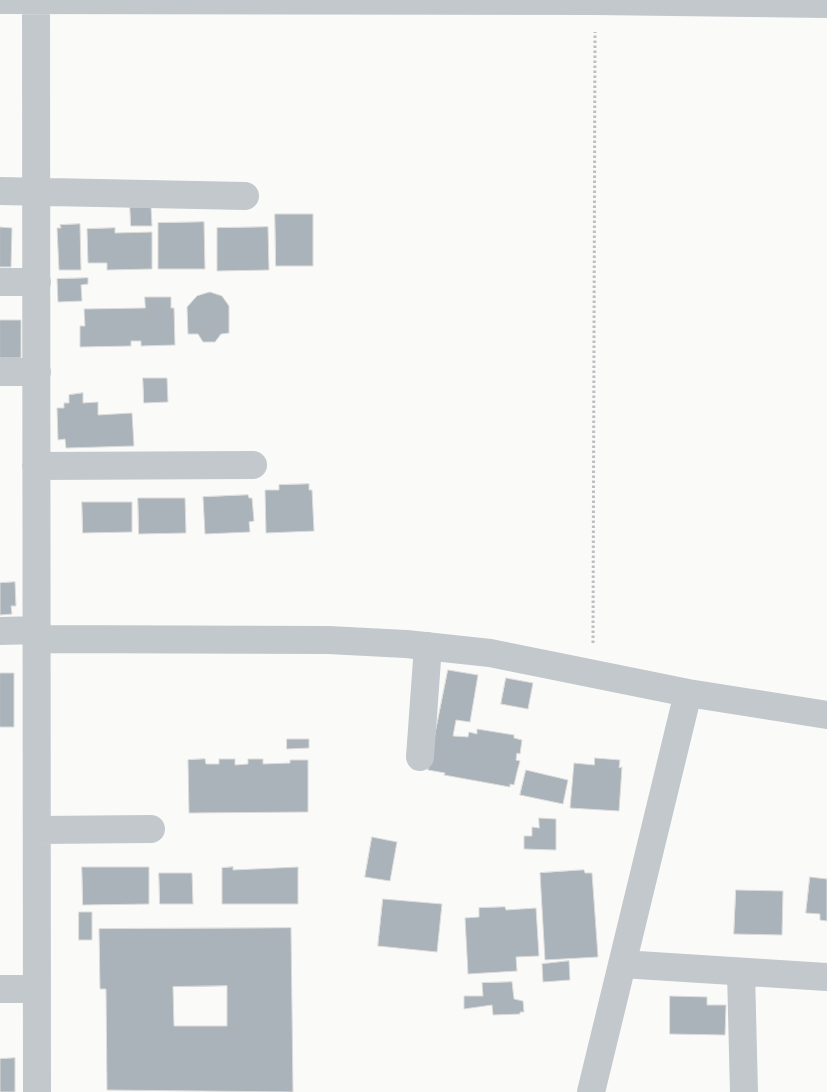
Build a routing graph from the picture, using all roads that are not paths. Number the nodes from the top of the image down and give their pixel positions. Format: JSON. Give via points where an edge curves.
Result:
{"nodes":[{"id":1,"x":0,"y":0,"type":"edge"},
{"id":2,"x":36,"y":0,"type":"edge"},
{"id":3,"x":595,"y":1,"type":"edge"},
{"id":4,"x":779,"y":2,"type":"edge"},
{"id":5,"x":827,"y":4,"type":"edge"},
{"id":6,"x":0,"y":191,"type":"edge"},
{"id":7,"x":38,"y":192,"type":"junction"},
{"id":8,"x":245,"y":196,"type":"dead end"},
{"id":9,"x":0,"y":282,"type":"edge"},
{"id":10,"x":36,"y":282,"type":"junction"},
{"id":11,"x":0,"y":372,"type":"edge"},
{"id":12,"x":37,"y":372,"type":"junction"},
{"id":13,"x":253,"y":465,"type":"dead end"},
{"id":14,"x":36,"y":466,"type":"junction"},
{"id":15,"x":0,"y":631,"type":"edge"},
{"id":16,"x":37,"y":635,"type":"junction"},
{"id":17,"x":428,"y":646,"type":"junction"},
{"id":18,"x":688,"y":693,"type":"junction"},
{"id":19,"x":827,"y":715,"type":"edge"},
{"id":20,"x":420,"y":757,"type":"dead end"},
{"id":21,"x":151,"y":829,"type":"dead end"},
{"id":22,"x":37,"y":830,"type":"junction"},
{"id":23,"x":622,"y":964,"type":"junction"},
{"id":24,"x":741,"y":972,"type":"junction"},
{"id":25,"x":827,"y":977,"type":"edge"},
{"id":26,"x":0,"y":989,"type":"edge"},
{"id":27,"x":37,"y":989,"type":"junction"},
{"id":28,"x":37,"y":1092,"type":"edge"},
{"id":29,"x":591,"y":1092,"type":"edge"},
{"id":30,"x":744,"y":1092,"type":"edge"}],
"edges":[{"from":1,"to":2,"type":"street"},
{"from":2,"to":3,"type":"street"},
{"from":2,"to":7,"type":"street"},
{"from":3,"to":4,"type":"street"},
{"from":4,"to":5,"type":"street"},
{"from":6,"to":7,"type":"street"},
{"from":7,"to":8,"type":"street"},
{"from":7,"to":10,"type":"street"},
{"from":9,"to":10,"type":"street"},
{"from":10,"to":12,"type":"street"},
{"from":11,"to":12,"type":"street"},
{"from":12,"to":14,"type":"street"},
{"from":13,"to":14,"type":"street"},
{"from":14,"to":16,"type":"street"},
{"from":15,"to":16,"type":"street"},
{"from":16,"to":17,"type":"street","via":[[328,640]]},
{"from":16,"to":22,"type":"street"},
{"from":17,"to":18,"type":"street","via":[[490,653]]},
{"from":17,"to":20,"type":"street"},
{"from":18,"to":19,"type":"street"},
{"from":18,"to":23,"type":"street"},
{"from":21,"to":22,"type":"street"},
{"from":22,"to":27,"type":"street"},
{"from":23,"to":24,"type":"street"},
{"from":23,"to":29,"type":"street"},
{"from":24,"to":25,"type":"street"},
{"from":24,"to":30,"type":"street"},
{"from":26,"to":27,"type":"street"},
{"from":27,"to":28,"type":"street"}]}
